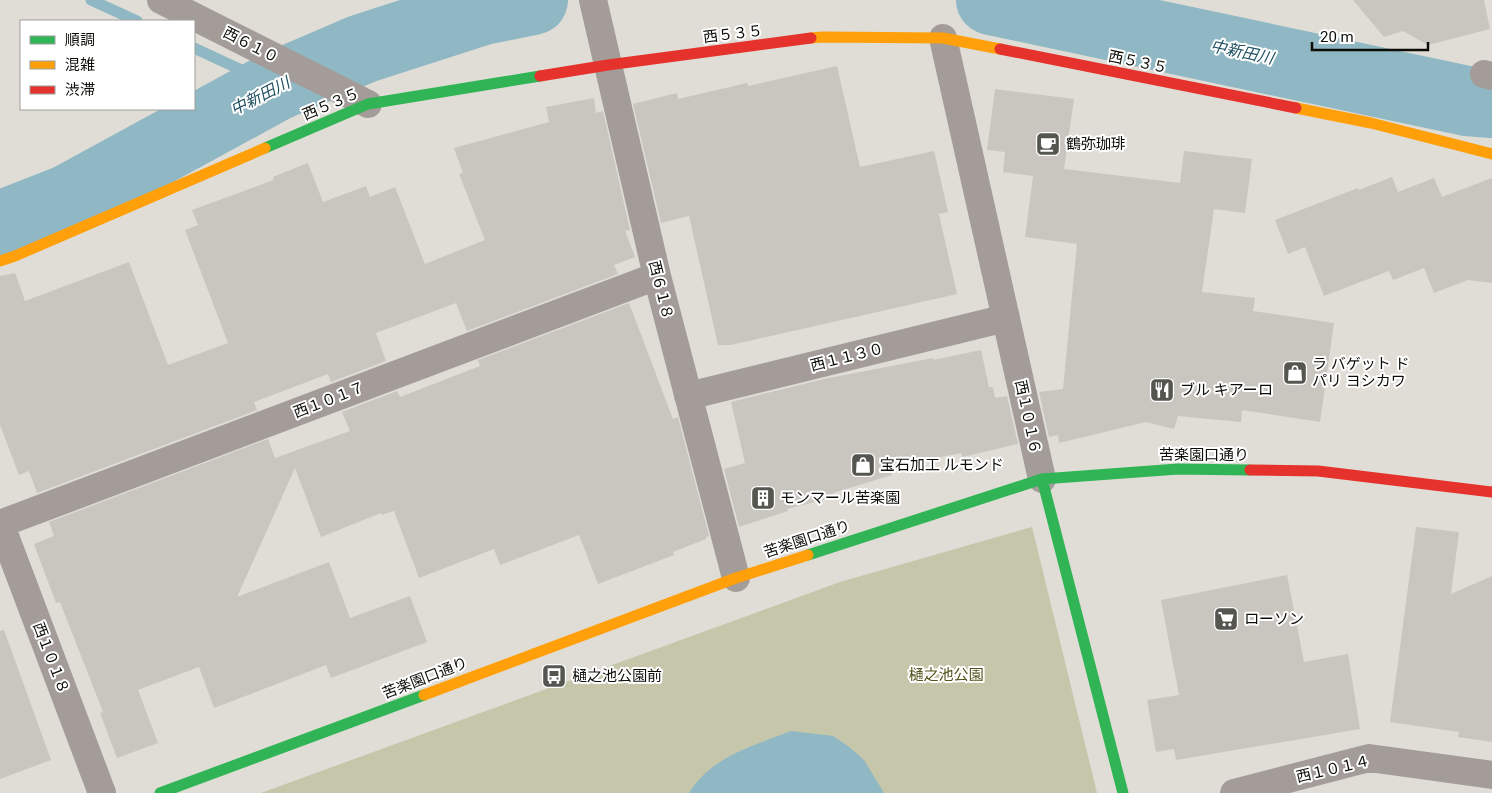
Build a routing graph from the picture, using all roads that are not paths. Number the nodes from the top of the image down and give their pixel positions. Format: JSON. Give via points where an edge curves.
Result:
{"nodes":[{"id":1,"x":161,"y":0,"type":"edge"},
{"id":2,"x":593,"y":0,"type":"edge"},
{"id":3,"x":943,"y":38,"type":"junction"},
{"id":4,"x":608,"y":66,"type":"junction"},
{"id":5,"x":368,"y":104,"type":"junction"},
{"id":6,"x":1492,"y":154,"type":"edge"},
{"id":7,"x":5,"y":253,"type":"edge"},
{"id":8,"x":657,"y":276,"type":"junction"},
{"id":9,"x":1006,"y":318,"type":"junction"},
{"id":10,"x":688,"y":396,"type":"junction"},
{"id":11,"x":1042,"y":479,"type":"junction"},
{"id":12,"x":1492,"y":492,"type":"edge"},
{"id":13,"x":0,"y":524,"type":"edge"},
{"id":14,"x":736,"y":578,"type":"junction"},
{"id":15,"x":1492,"y":775,"type":"edge"},
{"id":16,"x":102,"y":793,"type":"edge"},
{"id":17,"x":160,"y":793,"type":"edge"},
{"id":18,"x":1123,"y":793,"type":"edge"},
{"id":19,"x":1234,"y":793,"type":"edge"}],
"edges":[{"from":1,"to":5,"type":"street","name":"西６１０"},
{"from":2,"to":4,"type":"street","name":"西６１８"},
{"from":3,"to":4,"type":"street","name":"西５３５","via":[[822,37]]},
{"from":3,"to":6,"type":"street","name":"西５３５","via":[[1371,123]]},
{"from":3,"to":9,"type":"street","name":"西１０１６"},
{"from":4,"to":5,"type":"street","name":"西５３５"},
{"from":4,"to":8,"type":"street","name":"西６１８"},
{"from":5,"to":7,"type":"street","name":"西５３５"},
{"from":8,"to":10,"type":"street","name":"西６１８"},
{"from":8,"to":13,"type":"street","name":"西１０１７"},
{"from":9,"to":10,"type":"street","name":"西１１３０"},
{"from":9,"to":11,"type":"street","name":"西１０１６"},
{"from":10,"to":14,"type":"street","name":"西６１８"},
{"from":11,"to":12,"type":"street","name":"苦楽園口通り","via":[[1178,469],[1318,471]]},
{"from":11,"to":14,"type":"street","name":"苦楽園口通り"},
{"from":11,"to":18,"type":"street","name":"西１０１６"},
{"from":13,"to":16,"type":"street","name":"西１０１８"},
{"from":14,"to":17,"type":"street","name":"苦楽園口通り"},
{"from":15,"to":19,"type":"street","name":"西１０１４","via":[[1369,758]]}]}
